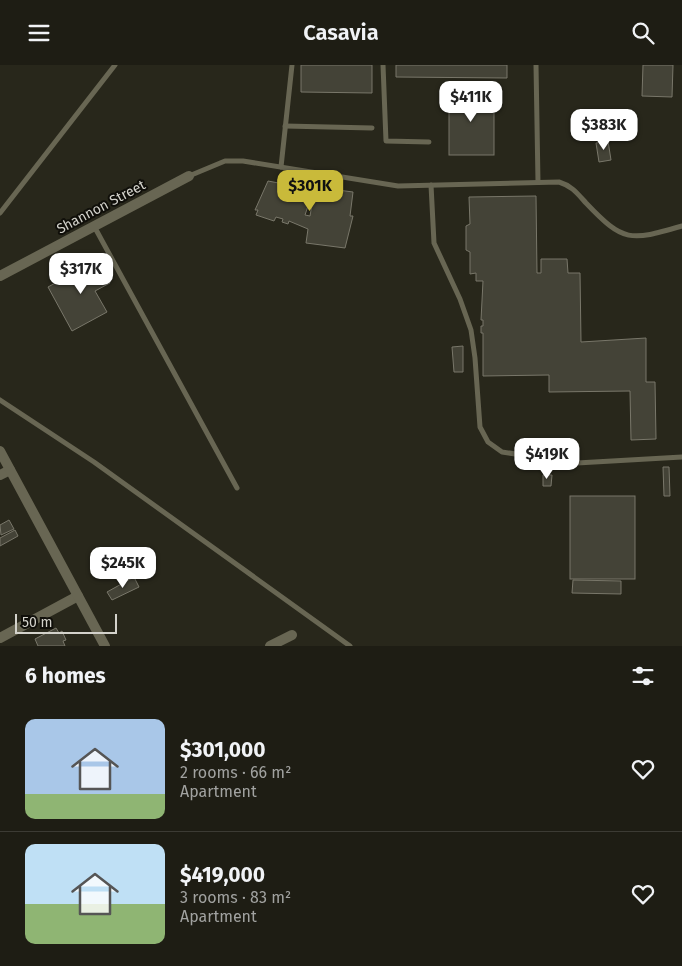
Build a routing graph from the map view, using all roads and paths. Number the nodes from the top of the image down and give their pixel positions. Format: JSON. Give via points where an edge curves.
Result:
{"nodes":[{"id":1,"x":115,"y":65,"type":"edge"},
{"id":2,"x":292,"y":65,"type":"edge"},
{"id":3,"x":383,"y":65,"type":"edge"},
{"id":4,"x":536,"y":65,"type":"edge"},
{"id":5,"x":285,"y":126,"type":"junction"},
{"id":6,"x":372,"y":128,"type":"dead end"},
{"id":7,"x":429,"y":142,"type":"dead end"},
{"id":8,"x":281,"y":167,"type":"junction"},
{"id":9,"x":189,"y":176,"type":"joint"},
{"id":10,"x":538,"y":182,"type":"junction"},
{"id":11,"x":431,"y":185,"type":"junction"},
{"id":12,"x":0,"y":213,"type":"edge"},
{"id":13,"x":94,"y":226,"type":"junction"},
{"id":14,"x":682,"y":226,"type":"edge"},
{"id":15,"x":0,"y":276,"type":"edge"},
{"id":16,"x":0,"y":400,"type":"edge"},
{"id":17,"x":0,"y":451,"type":"edge"},
{"id":18,"x":682,"y":457,"type":"edge"},
{"id":19,"x":10,"y":470,"type":"junction"},
{"id":20,"x":0,"y":475,"type":"edge"},
{"id":21,"x":236,"y":488,"type":"dead end"},
{"id":22,"x":78,"y":596,"type":"junction"},
{"id":23,"x":292,"y":635,"type":"dead end"},
{"id":24,"x":0,"y":638,"type":"edge"},
{"id":25,"x":105,"y":646,"type":"edge"},
{"id":26,"x":270,"y":646,"type":"edge"},
{"id":27,"x":350,"y":646,"type":"edge"}],
"edges":[{"from":1,"to":12,"type":"lane"},
{"from":2,"to":5,"type":"lane"},
{"from":3,"to":7,"type":"lane","via":[[386,141]]},
{"from":4,"to":10,"type":"lane"},
{"from":5,"to":6,"type":"lane"},
{"from":5,"to":8,"type":"lane"},
{"from":8,"to":9,"type":"lane","via":[[225,161]]},
{"from":8,"to":11,"type":"lane","via":[[398,186]]},
{"from":9,"to":13,"type":"street","name":"Shannon Street"},
{"from":10,"to":11,"type":"lane"},
{"from":10,"to":14,"type":"lane","via":[[570,185],[611,228],[630,237],[652,235]]},
{"from":11,"to":18,"type":"lane","via":[[434,243],[471,330],[480,427],[488,442],[502,452],[577,463]]},
{"from":13,"to":15,"type":"street","name":"Shannon Street"},
{"from":13,"to":21,"type":"lane"},
{"from":16,"to":27,"type":"lane","via":[[94,462]]},
{"from":17,"to":19,"type":"street"},
{"from":19,"to":20,"type":"street"},
{"from":19,"to":22,"type":"street"},
{"from":22,"to":24,"type":"street"},
{"from":22,"to":25,"type":"street"},
{"from":23,"to":26,"type":"street"}]}
